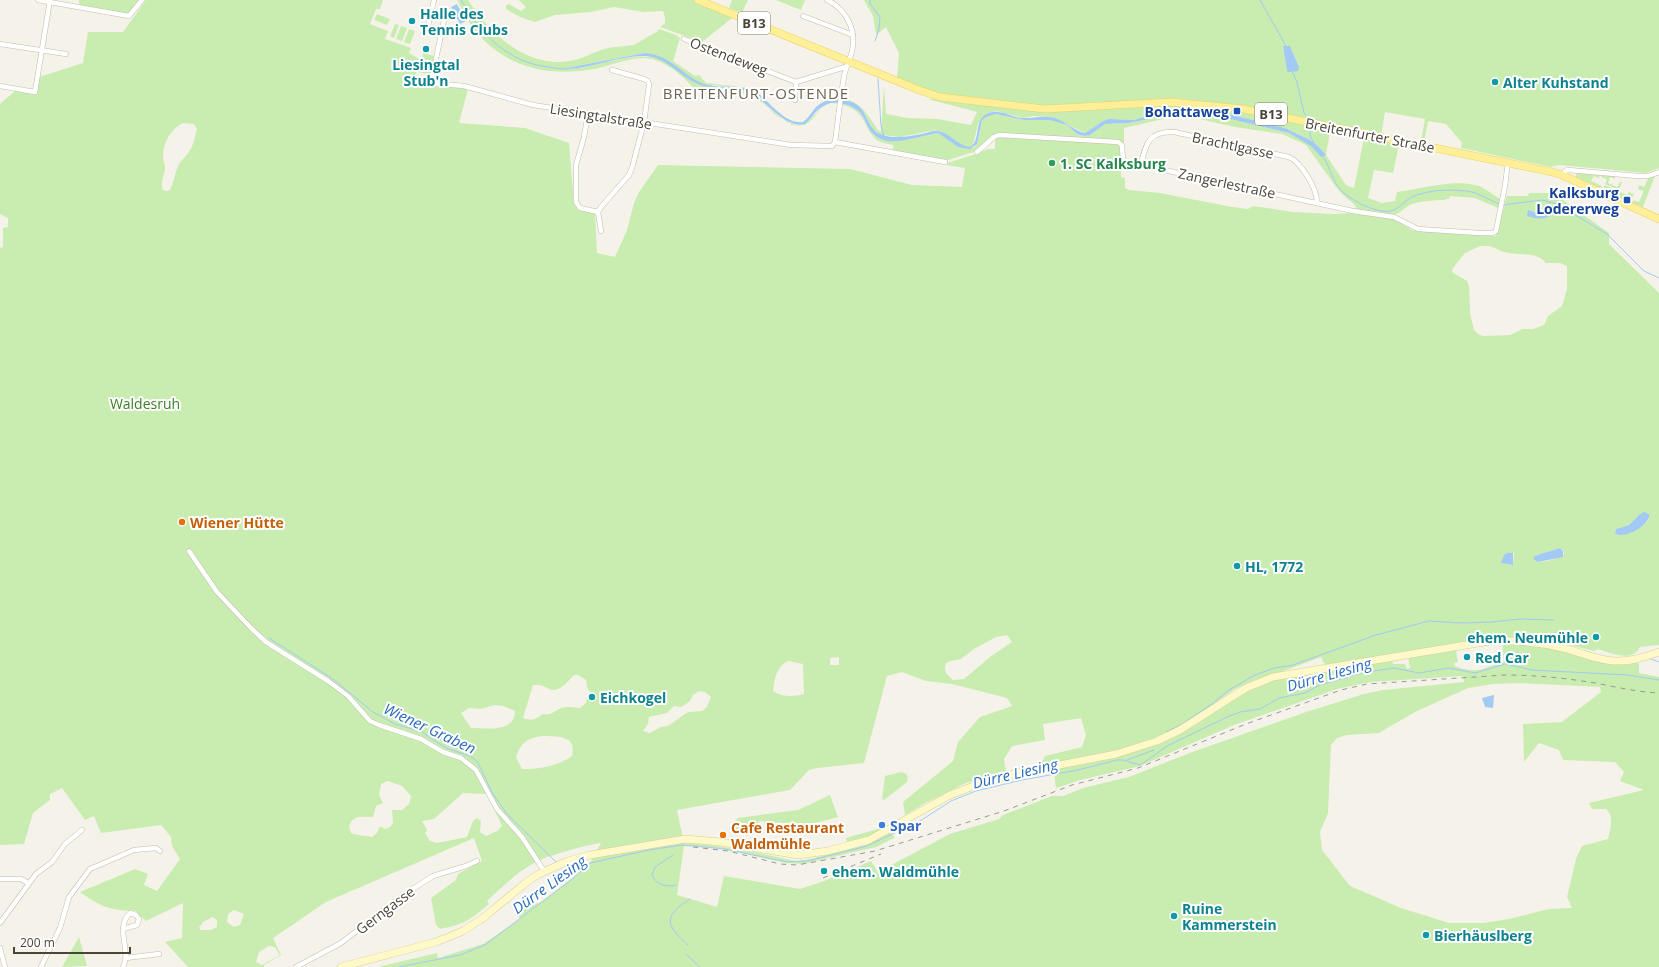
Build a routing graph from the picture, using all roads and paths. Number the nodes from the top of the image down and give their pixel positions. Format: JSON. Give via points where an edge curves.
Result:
{"nodes":[{"id":1,"x":38,"y":0,"type":"edge"},
{"id":2,"x":78,"y":0,"type":"edge"},
{"id":3,"x":142,"y":0,"type":"edge"},
{"id":4,"x":434,"y":0,"type":"edge"},
{"id":5,"x":698,"y":0,"type":"edge"},
{"id":6,"x":827,"y":0,"type":"edge"},
{"id":7,"x":49,"y":1,"type":"edge"},
{"id":8,"x":76,"y":7,"type":"junction"},
{"id":9,"x":803,"y":16,"type":"dead end"},
{"id":10,"x":444,"y":20,"type":"dead end"},
{"id":11,"x":431,"y":33,"type":"dead end"},
{"id":12,"x":853,"y":35,"type":"junction"},
{"id":13,"x":684,"y":39,"type":"dead end"},
{"id":14,"x":0,"y":44,"type":"edge"},
{"id":15,"x":42,"y":50,"type":"junction"},
{"id":16,"x":66,"y":54,"type":"dead end"},
{"id":17,"x":847,"y":64,"type":"junction"},
{"id":18,"x":612,"y":70,"type":"dead end"},
{"id":19,"x":796,"y":82,"type":"junction"},
{"id":20,"x":0,"y":86,"type":"edge"},
{"id":21,"x":796,"y":100,"type":"dead end"},
{"id":22,"x":588,"y":114,"type":"junction"},
{"id":23,"x":644,"y":122,"type":"junction"},
{"id":24,"x":835,"y":142,"type":"junction"},
{"id":25,"x":977,"y":152,"type":"dead end"},
{"id":26,"x":946,"y":162,"type":"dead end"},
{"id":27,"x":1508,"y":162,"type":"junction"},
{"id":28,"x":1141,"y":164,"type":"junction"},
{"id":29,"x":1659,"y":172,"type":"edge"},
{"id":30,"x":1562,"y":175,"type":"junction"},
{"id":31,"x":1317,"y":202,"type":"junction"},
{"id":32,"x":598,"y":212,"type":"junction"},
{"id":33,"x":1659,"y":219,"type":"edge"},
{"id":34,"x":601,"y":231,"type":"dead end"},
{"id":35,"x":189,"y":551,"type":"dead end"},
{"id":36,"x":1659,"y":652,"type":"edge"},
{"id":37,"x":82,"y":830,"type":"dead end"},
{"id":38,"x":160,"y":851,"type":"dead end"},
{"id":39,"x":477,"y":860,"type":"dead end"},
{"id":40,"x":544,"y":871,"type":"junction"},
{"id":41,"x":0,"y":879,"type":"edge"},
{"id":42,"x":28,"y":884,"type":"junction"},
{"id":43,"x":0,"y":923,"type":"edge"},
{"id":44,"x":123,"y":929,"type":"dead end"},
{"id":45,"x":0,"y":948,"type":"edge"},
{"id":46,"x":160,"y":954,"type":"dead end"},
{"id":47,"x":126,"y":958,"type":"junction"},
{"id":48,"x":355,"y":965,"type":"edge"},
{"id":49,"x":5,"y":967,"type":"edge"},
{"id":50,"x":41,"y":967,"type":"edge"},
{"id":51,"x":123,"y":967,"type":"edge"},
{"id":52,"x":296,"y":967,"type":"edge"},
{"id":53,"x":341,"y":967,"type":"edge"}],
"edges":[{"from":1,"to":7,"type":"street"},
{"from":2,"to":8,"type":"street"},
{"from":3,"to":8,"type":"street","via":[[130,16]]},
{"from":4,"to":11,"type":"street","via":[[428,26]]},
{"from":5,"to":17,"type":"main road","number":"B13"},
{"from":6,"to":12,"type":"street","via":[[842,11],[849,21]]},
{"from":7,"to":8,"type":"street"},
{"from":7,"to":15,"type":"street"},
{"from":9,"to":12,"type":"street"},
{"from":10,"to":22,"type":"street","name":"Liesingtalstraße","via":[[431,83],[464,86],[533,105]]},
{"from":12,"to":17,"type":"street","via":[[853,46]]},
{"from":13,"to":19,"type":"street","name":"Ostendeweg"},
{"from":14,"to":15,"type":"street"},
{"from":15,"to":16,"type":"street"},
{"from":15,"to":20,"type":"street","via":[[35,92]]},
{"from":17,"to":19,"type":"street"},
{"from":17,"to":24,"type":"street"},
{"from":17,"to":27,"type":"main road","name":"Breitenfurter Straße","number":"B13","via":[[940,97],[1035,108],[1065,109],[1170,102],[1244,109]]},
{"from":18,"to":23,"type":"street","via":[[648,81]]},
{"from":19,"to":21,"type":"street"},
{"from":22,"to":23,"type":"street","name":"Liesingtalstraße"},
{"from":22,"to":32,"type":"street","via":[[576,165],[576,202],[580,208]]},
{"from":23,"to":24,"type":"street","name":"Liesingtalstraße","via":[[791,145],[825,147],[832,146]]},
{"from":23,"to":32,"type":"street","via":[[629,175]]},
{"from":24,"to":26,"type":"street"},
{"from":25,"to":28,"type":"street","name":"Zangerlestraße","via":[[999,135],[1114,141],[1122,145],[1123,161]]},
{"from":27,"to":30,"type":"main road","name":"Breitenfurter Straße","number":"B13"},
{"from":27,"to":31,"type":"street","name":"Zangerlestraße","via":[[1496,232],[1418,229],[1397,218]]},
{"from":28,"to":31,"type":"street","name":"Zangerlestraße"},
{"from":28,"to":31,"type":"street","name":"Brachtlgasse","via":[[1148,142],[1154,136],[1163,132],[1174,132],[1296,160],[1317,195]]},
{"from":29,"to":30,"type":"street","via":[[1638,176],[1568,170]]},
{"from":30,"to":33,"type":"main road","name":"Breitenfurter Straße","number":"B13"},
{"from":32,"to":34,"type":"street"},
{"from":35,"to":40,"type":"street","via":[[217,592],[266,642],[348,696],[370,721],[420,739],[443,752],[461,758],[476,770],[497,809],[522,838]]},
{"from":36,"to":40,"type":"main road","via":[[1631,660],[1613,661],[1556,646],[1517,641],[1490,641],[1285,675],[1266,679],[1246,688],[1192,723],[1157,741],[1116,754],[1012,774],[971,787],[950,795],[877,836],[828,851],[798,855],[721,842],[692,840],[596,854]]},
{"from":37,"to":42,"type":"street","via":[[65,844],[52,862]]},
{"from":38,"to":50,"type":"street","via":[[156,848],[134,850],[90,869],[69,897],[60,928]]},
{"from":39,"to":52,"type":"street","name":"Gerngasse","via":[[433,876],[341,943]]},
{"from":40,"to":48,"type":"main road","via":[[463,931],[436,942]]},
{"from":41,"to":42,"type":"street","via":[[21,879]]},
{"from":42,"to":43,"type":"street"},
{"from":44,"to":47,"type":"street"},
{"from":45,"to":49,"type":"street"},
{"from":46,"to":47,"type":"street"},
{"from":47,"to":51,"type":"street"},
{"from":48,"to":53,"type":"main road"}]}
